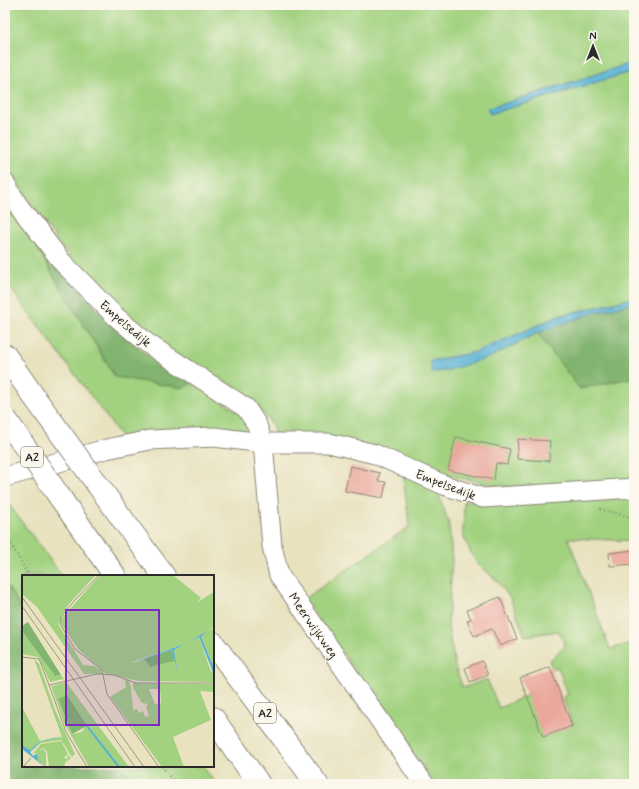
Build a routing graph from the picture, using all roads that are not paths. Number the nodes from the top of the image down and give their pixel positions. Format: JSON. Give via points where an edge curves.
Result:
{"nodes":[{"id":1,"x":5,"y":183,"type":"edge"},
{"id":2,"x":5,"y":355,"type":"edge"},
{"id":3,"x":5,"y":418,"type":"edge"},
{"id":4,"x":263,"y":443,"type":"junction"},
{"id":5,"x":5,"y":477,"type":"edge"},
{"id":6,"x":634,"y":488,"type":"edge"},
{"id":7,"x":113,"y":575,"type":"edge"},
{"id":8,"x":163,"y":575,"type":"edge"},
{"id":9,"x":214,"y":643,"type":"edge"},
{"id":10,"x":214,"y":719,"type":"edge"},
{"id":11,"x":259,"y":784,"type":"edge"},
{"id":12,"x":317,"y":784,"type":"edge"},
{"id":13,"x":424,"y":784,"type":"edge"}],
"edges":[{"from":1,"to":4,"type":"street","name":"Empelsedijk","via":[[18,205],[63,263],[115,316],[148,343],[246,408],[257,425]]},
{"from":2,"to":8,"type":"highway","bridge":true},
{"from":3,"to":7,"type":"highway","number":"A2","bridge":true},
{"from":4,"to":5,"type":"street","name":"Empelsedijk","via":[[214,437],[150,440],[106,449]]},
{"from":4,"to":6,"type":"street","name":"Empelsedijk","via":[[329,443],[375,454],[444,485],[483,498]]},
{"from":4,"to":13,"type":"street","name":"Meerwijkweg","via":[[272,546],[279,575]]},
{"from":9,"to":12,"type":"highway","number":"A2"},
{"from":10,"to":11,"type":"highway"}]}
